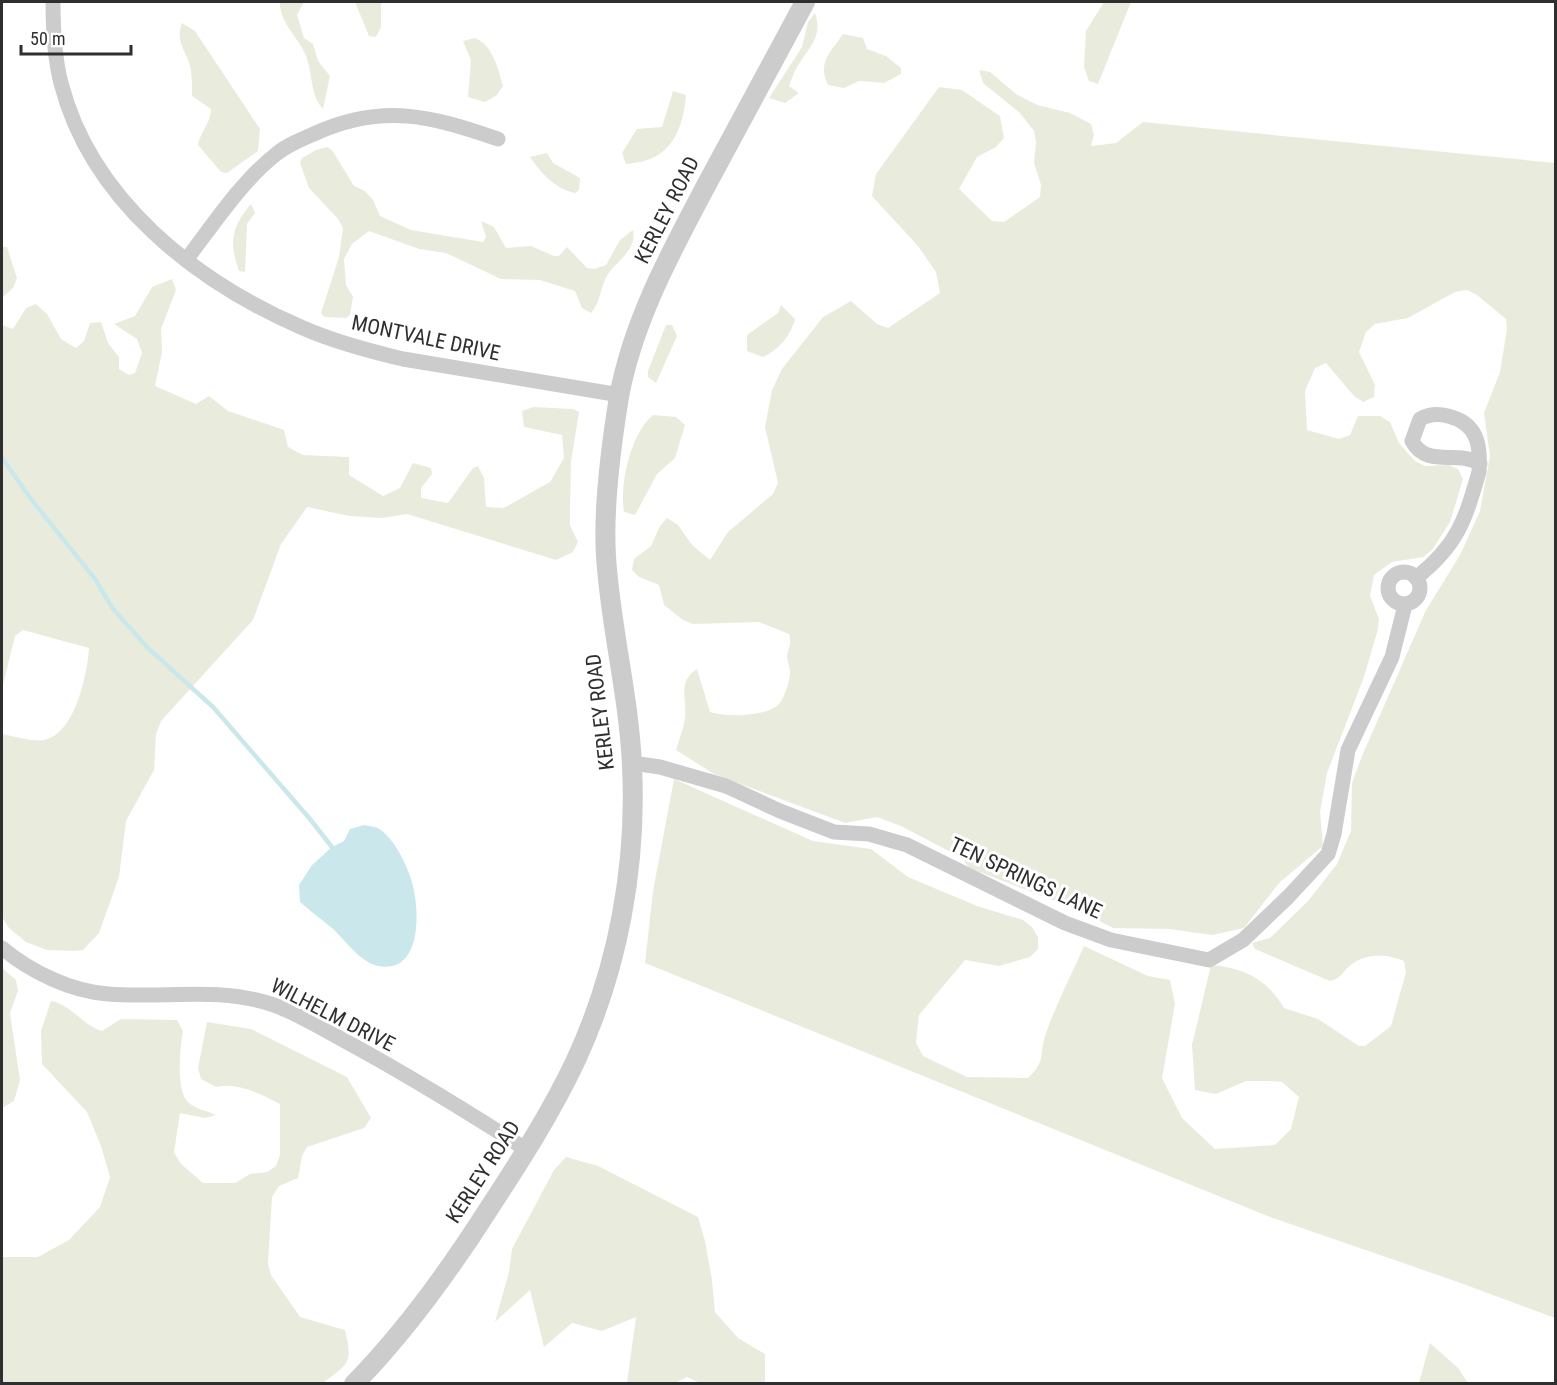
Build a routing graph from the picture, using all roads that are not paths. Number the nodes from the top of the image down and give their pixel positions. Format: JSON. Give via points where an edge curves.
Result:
{"nodes":[{"id":1,"x":53,"y":2,"type":"edge"},
{"id":2,"x":804,"y":2,"type":"edge"},
{"id":3,"x":498,"y":139,"type":"dead end"},
{"id":4,"x":186,"y":260,"type":"junction"},
{"id":5,"x":620,"y":395,"type":"junction"},
{"id":6,"x":1480,"y":464,"type":"junction"},
{"id":7,"x":1416,"y":578,"type":"junction"},
{"id":8,"x":1405,"y":605,"type":"junction"},
{"id":9,"x":632,"y":763,"type":"junction"},
{"id":10,"x":2,"y":948,"type":"edge"},
{"id":11,"x":527,"y":1150,"type":"junction"},
{"id":12,"x":354,"y":1383,"type":"edge"}],
"edges":[{"from":1,"to":4,"type":"street","name":"MONTVALE DRIVE","via":[[61,84],[83,139],[118,195]]},
{"from":2,"to":5,"type":"street","name":"KERLEY ROAD","via":[[672,249],[638,327]]},
{"from":3,"to":4,"type":"street","via":[[456,124],[405,115],[327,128],[276,154],[252,177]]},
{"from":4,"to":5,"type":"street","name":"MONTVALE DRIVE","via":[[264,310],[337,341],[403,359]]},
{"from":5,"to":9,"type":"street","name":"KERLEY ROAD","via":[[609,480],[606,560]]},
{"from":6,"to":6,"type":"street","via":[[1474,431],[1466,422],[1444,415],[1428,414],[1420,419],[1412,441],[1417,450],[1443,458],[1464,457]]},
{"from":6,"to":7,"type":"street","via":[[1461,528],[1448,549]]},
{"from":7,"to":8,"type":"street","name":"TEN SPRINGS LANE","via":[[1420,592]]},
{"from":7,"to":8,"type":"street","via":[[1401,572],[1389,582],[1390,598]]},
{"from":8,"to":9,"type":"street","name":"TEN SPRINGS LANE","via":[[1392,657],[1348,750],[1328,854],[1243,940],[1209,960],[1111,940],[1065,923],[907,845],[869,834],[834,832],[726,786]]},
{"from":9,"to":11,"type":"street","name":"KERLEY ROAD","via":[[633,808],[626,889],[610,968],[577,1057]]},
{"from":10,"to":11,"type":"street","name":"WILHELM DRIVE","via":[[36,970],[78,988],[107,994],[219,993],[274,1005],[365,1051]]},
{"from":11,"to":12,"type":"street","name":"KERLEY ROAD","via":[[436,1286]]}]}
